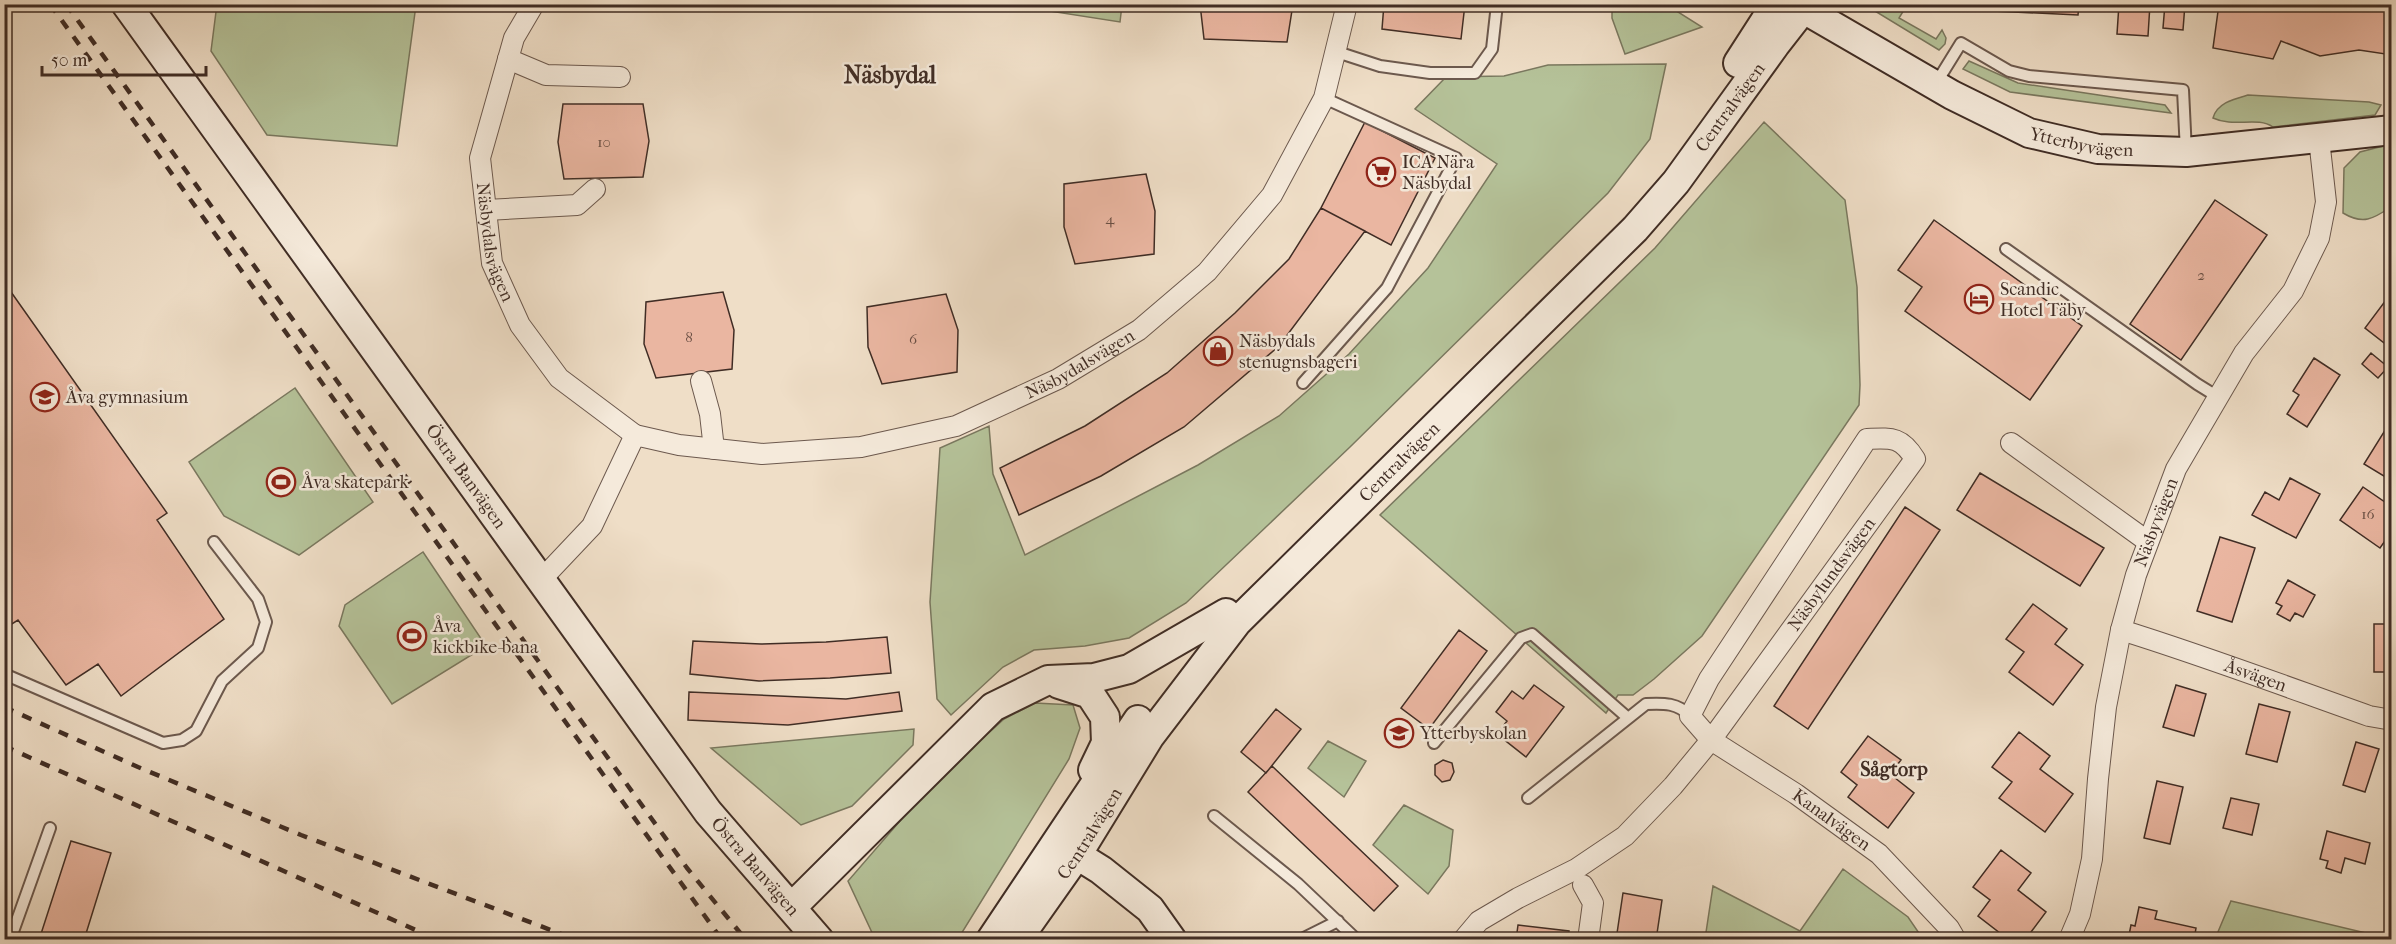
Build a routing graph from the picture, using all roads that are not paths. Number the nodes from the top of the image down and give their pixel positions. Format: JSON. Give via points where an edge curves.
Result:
{"nodes":[{"id":1,"x":126,"y":4,"type":"edge"},
{"id":2,"x":534,"y":4,"type":"edge"},
{"id":3,"x":1347,"y":4,"type":"edge"},
{"id":4,"x":1497,"y":4,"type":"edge"},
{"id":5,"x":1776,"y":4,"type":"edge"},
{"id":6,"x":1802,"y":6,"type":"edge"},
{"id":7,"x":1337,"y":52,"type":"junction"},
{"id":8,"x":508,"y":59,"type":"junction"},
{"id":9,"x":620,"y":77,"type":"dead end"},
{"id":10,"x":1935,"y":85,"type":"junction"},
{"id":11,"x":1324,"y":98,"type":"junction"},
{"id":12,"x":2391,"y":130,"type":"edge"},
{"id":13,"x":2319,"y":139,"type":"junction"},
{"id":14,"x":2186,"y":152,"type":"junction"},
{"id":15,"x":596,"y":189,"type":"dead end"},
{"id":16,"x":486,"y":210,"type":"junction"},
{"id":17,"x":2006,"y":249,"type":"dead end"},
{"id":18,"x":701,"y":381,"type":"dead end"},
{"id":19,"x":1303,"y":383,"type":"dead end"},
{"id":20,"x":2218,"y":397,"type":"junction"},
{"id":21,"x":635,"y":435,"type":"junction"},
{"id":22,"x":2011,"y":443,"type":"dead end"},
{"id":23,"x":714,"y":449,"type":"junction"},
{"id":24,"x":2147,"y":541,"type":"junction"},
{"id":25,"x":214,"y":542,"type":"dead end"},
{"id":26,"x":540,"y":581,"type":"junction"},
{"id":27,"x":1226,"y":613,"type":"junction"},
{"id":28,"x":2121,"y":630,"type":"junction"},
{"id":29,"x":4,"y":674,"type":"edge"},
{"id":30,"x":1048,"y":680,"type":"junction"},
{"id":31,"x":1690,"y":716,"type":"junction"},
{"id":32,"x":1628,"y":718,"type":"junction"},
{"id":33,"x":2391,"y":720,"type":"edge"},
{"id":34,"x":1711,"y":740,"type":"junction"},
{"id":35,"x":1434,"y":743,"type":"dead end"},
{"id":36,"x":1528,"y":798,"type":"dead end"},
{"id":37,"x":1214,"y":816,"type":"dead end"},
{"id":38,"x":50,"y":828,"type":"dead end"},
{"id":39,"x":1069,"y":846,"type":"junction"},
{"id":40,"x":1583,"y":885,"type":"dead end"},
{"id":41,"x":792,"y":907,"type":"junction"},
{"id":42,"x":1338,"y":921,"type":"junction"},
{"id":43,"x":10,"y":939,"type":"edge"},
{"id":44,"x":819,"y":939,"type":"edge"},
{"id":45,"x":991,"y":939,"type":"edge"},
{"id":46,"x":1017,"y":939,"type":"edge"},
{"id":47,"x":1172,"y":939,"type":"edge"},
{"id":48,"x":1302,"y":939,"type":"edge"},
{"id":49,"x":1358,"y":939,"type":"edge"},
{"id":50,"x":1463,"y":939,"type":"edge"},
{"id":51,"x":1588,"y":939,"type":"edge"},
{"id":52,"x":1956,"y":939,"type":"edge"},
{"id":53,"x":2069,"y":939,"type":"edge"}],
"edges":[{"from":1,"to":26,"type":"street","name":"Östra Banvägen"},
{"from":2,"to":8,"type":"street","name":"Näsbydalsvägen","via":[[514,38]]},
{"from":3,"to":7,"type":"street","name":"Näsbydalsvägen"},
{"from":4,"to":7,"type":"lane","via":[[1492,49],[1475,73],[1430,73],[1380,66]]},
{"from":5,"to":27,"type":"street","name":"Centralvägen","via":[[1662,174],[1492,352],[1368,468]]},
{"from":6,"to":10,"type":"street","name":"Ytterbyvägen"},
{"from":6,"to":39,"type":"street","name":"Centralvägen","via":[[1676,182],[1635,229],[1237,622]]},
{"from":7,"to":11,"type":"street","name":"Näsbydalsvägen"},
{"from":8,"to":9,"type":"street","via":[[546,75]]},
{"from":8,"to":16,"type":"street","name":"Näsbydalsvägen","via":[[480,158]]},
{"from":10,"to":14,"type":"street","name":"Ytterbyvägen","via":[[2029,132],[2098,149]]},
{"from":10,"to":14,"type":"lane","via":[[1961,43],[2009,71],[2029,76],[2183,90]]},
{"from":11,"to":19,"type":"lane","via":[[1456,158],[1387,288]]},
{"from":11,"to":23,"type":"street","name":"Näsbydalsvägen","via":[[1272,195],[1207,272],[1139,330],[1058,379],[956,426],[861,447],[762,454]]},
{"from":12,"to":13,"type":"street","name":"Ytterbyvägen"},
{"from":13,"to":14,"type":"street","name":"Ytterbyvägen"},
{"from":13,"to":20,"type":"street","name":"Näsbyvägen","via":[[2326,202],[2319,238],[2293,291],[2244,353]]},
{"from":15,"to":16,"type":"street","via":[[577,205]]},
{"from":16,"to":21,"type":"street","name":"Näsbydalsvägen","via":[[492,262],[520,325],[559,378]]},
{"from":17,"to":20,"type":"lane"},
{"from":18,"to":23,"type":"street"},
{"from":20,"to":24,"type":"street","name":"Näsbyvägen","via":[[2175,469]]},
{"from":21,"to":23,"type":"street","name":"Näsbydalsvägen"},
{"from":21,"to":26,"type":"street","via":[[592,526]]},
{"from":22,"to":24,"type":"street"},
{"from":24,"to":28,"type":"street","name":"Näsbyvägen"},
{"from":25,"to":29,"type":"lane","via":[[258,599],[266,622],[258,648],[222,681],[196,731],[182,740],[163,743]]},
{"from":26,"to":41,"type":"street","name":"Östra Banvägen","via":[[708,812]]},
{"from":27,"to":30,"type":"street","via":[[1129,669],[1094,678]]},
{"from":27,"to":39,"type":"street","name":"Centralvägen","via":[[1136,723]]},
{"from":28,"to":33,"type":"street","name":"Åsvägen","via":[[2369,716]]},
{"from":28,"to":53,"type":"street","name":"Näsbyvägen","via":[[2106,706],[2092,859],[2080,914]]},
{"from":30,"to":39,"type":"street","via":[[1090,694],[1106,717],[1106,743]]},
{"from":30,"to":41,"type":"street","via":[[993,707]]},
{"from":31,"to":32,"type":"lane","via":[[1682,708],[1662,703],[1646,704]]},
{"from":31,"to":34,"type":"street","name":"Kanalvägen"},
{"from":31,"to":34,"type":"street","name":"Näsbylundsvägen","via":[[1709,680],[1867,439],[1892,438],[1908,447],[1915,459]]},
{"from":32,"to":35,"type":"lane","via":[[1532,634],[1521,638]]},
{"from":32,"to":36,"type":"lane"},
{"from":34,"to":50,"type":"street","name":"Näsbylundsvägen","via":[[1625,836],[1576,869],[1479,921]]},
{"from":34,"to":52,"type":"street","name":"Kanalvägen","via":[[1796,794],[1878,854]]},
{"from":37,"to":42,"type":"lane"},
{"from":38,"to":43,"type":"lane"},
{"from":39,"to":45,"type":"street","name":"Centralvägen"},
{"from":39,"to":46,"type":"street","name":"Centralvägen"},
{"from":39,"to":47,"type":"street","via":[[1150,909]]},
{"from":40,"to":51,"type":"street","via":[[1593,903]]},
{"from":41,"to":44,"type":"street","name":"Östra Banvägen"},
{"from":42,"to":48,"type":"lane"},
{"from":42,"to":49,"type":"lane"}]}
